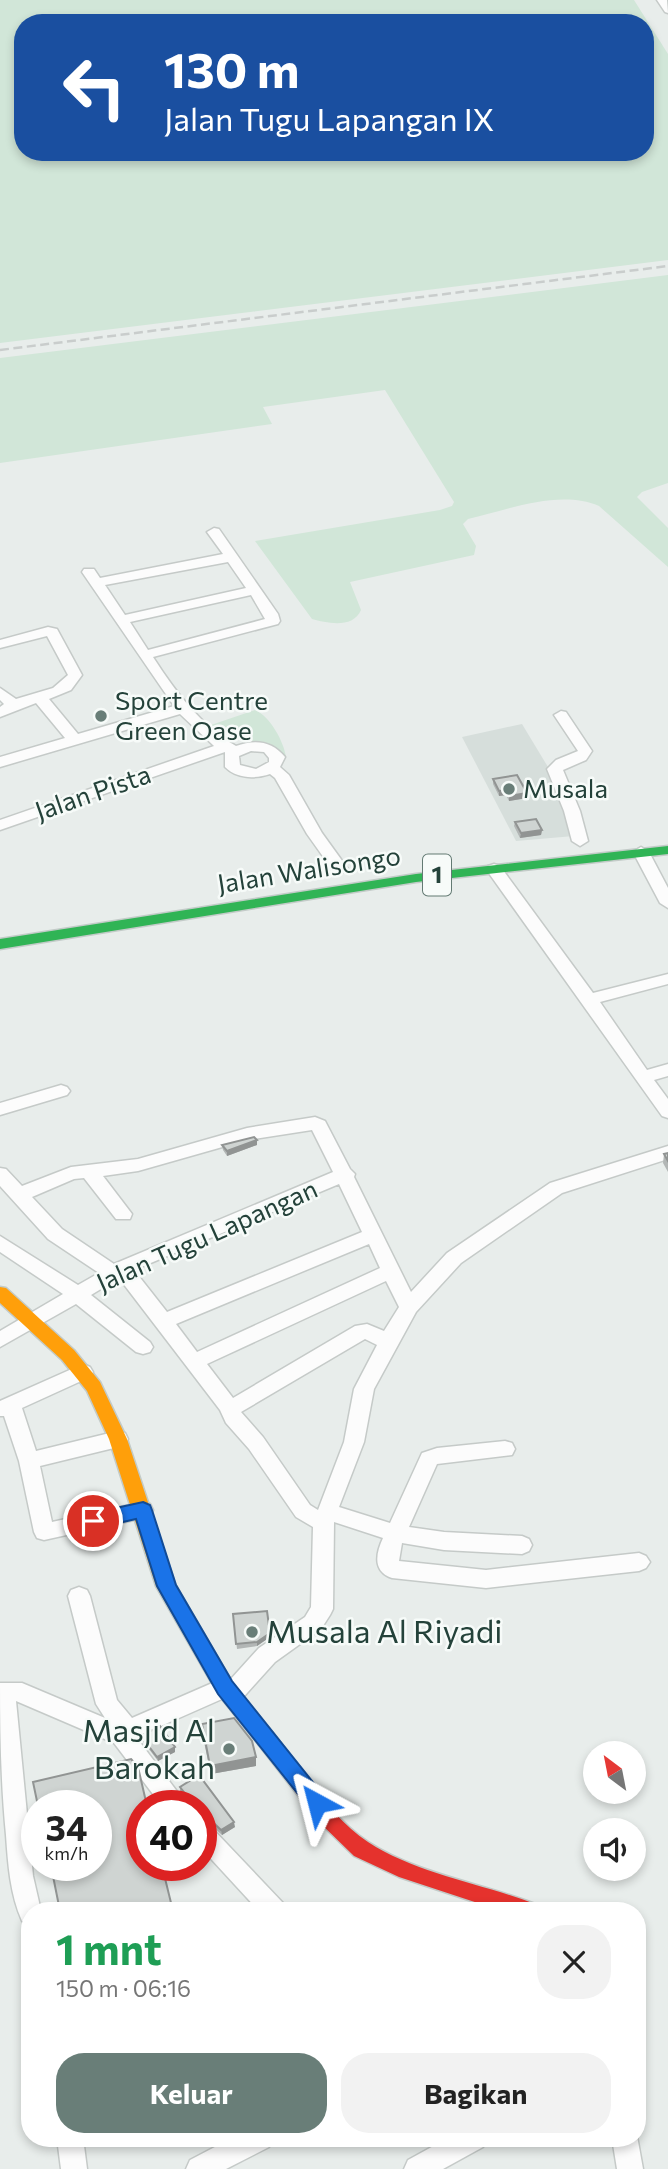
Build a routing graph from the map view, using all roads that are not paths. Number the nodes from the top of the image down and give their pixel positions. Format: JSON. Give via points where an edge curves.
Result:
{"nodes":[{"id":1,"x":662,"y":0,"type":"edge"},
{"id":2,"x":668,"y":10,"type":"edge"},
{"id":3,"x":214,"y":532,"type":"dead end"},
{"id":4,"x":230,"y":557,"type":"junction"},
{"id":5,"x":254,"y":590,"type":"junction"},
{"id":6,"x":121,"y":620,"type":"junction"},
{"id":7,"x":0,"y":644,"type":"edge"},
{"id":8,"x":144,"y":655,"type":"junction"},
{"id":9,"x":0,"y":692,"type":"edge"},
{"id":10,"x":44,"y":697,"type":"junction"},
{"id":11,"x":7,"y":704,"type":"edge"},
{"id":12,"x":184,"y":708,"type":"junction"},
{"id":13,"x":0,"y":713,"type":"edge"},
{"id":14,"x":561,"y":715,"type":"dead end"},
{"id":15,"x":79,"y":738,"type":"junction"},
{"id":16,"x":230,"y":749,"type":"junction"},
{"id":17,"x":0,"y":762,"type":"edge"},
{"id":18,"x":272,"y":768,"type":"junction"},
{"id":19,"x":0,"y":825,"type":"edge"},
{"id":20,"x":648,"y":839,"type":"edge"},
{"id":21,"x":587,"y":840,"type":"joint"},
{"id":22,"x":559,"y":843,"type":"dead end"},
{"id":23,"x":668,"y":850,"type":"edge"},
{"id":24,"x":340,"y":869,"type":"dead end"},
{"id":25,"x":494,"y":869,"type":"junction"},
{"id":26,"x":668,"y":903,"type":"edge"},
{"id":27,"x":0,"y":944,"type":"edge"},
{"id":28,"x":668,"y":979,"type":"edge"},
{"id":29,"x":588,"y":1000,"type":"junction"},
{"id":30,"x":668,"y":1070,"type":"edge"},
{"id":31,"x":643,"y":1077,"type":"junction"},
{"id":32,"x":61,"y":1091,"type":"dead end"},
{"id":33,"x":0,"y":1109,"type":"edge"},
{"id":34,"x":668,"y":1112,"type":"edge"},
{"id":35,"x":668,"y":1152,"type":"edge"},
{"id":36,"x":88,"y":1170,"type":"junction"},
{"id":37,"x":0,"y":1174,"type":"edge"},
{"id":38,"x":346,"y":1174,"type":"junction"},
{"id":39,"x":19,"y":1195,"type":"junction"},
{"id":40,"x":123,"y":1214,"type":"dead end"},
{"id":41,"x":373,"y":1236,"type":"junction"},
{"id":42,"x":0,"y":1244,"type":"edge"},
{"id":43,"x":117,"y":1271,"type":"junction"},
{"id":44,"x":390,"y":1271,"type":"junction"},
{"id":45,"x":0,"y":1293,"type":"edge"},
{"id":46,"x":76,"y":1294,"type":"junction"},
{"id":47,"x":409,"y":1307,"type":"junction"},
{"id":48,"x":33,"y":1322,"type":"junction"},
{"id":49,"x":163,"y":1322,"type":"junction"},
{"id":50,"x":0,"y":1340,"type":"edge"},
{"id":51,"x":388,"y":1342,"type":"junction"},
{"id":52,"x":143,"y":1347,"type":"dead end"},
{"id":53,"x":195,"y":1361,"type":"junction"},
{"id":54,"x":83,"y":1372,"type":"junction"},
{"id":55,"x":227,"y":1405,"type":"junction"},
{"id":56,"x":5,"y":1407,"type":"edge"},
{"id":57,"x":118,"y":1439,"type":"junction"},
{"id":58,"x":505,"y":1449,"type":"dead end"},
{"id":59,"x":29,"y":1461,"type":"junction"},
{"id":60,"x":143,"y":1510,"type":"junction"},
{"id":61,"x":325,"y":1517,"type":"junction"},
{"id":62,"x":395,"y":1533,"type":"junction"},
{"id":63,"x":522,"y":1545,"type":"dead end"},
{"id":64,"x":639,"y":1562,"type":"dead end"},
{"id":65,"x":79,"y":1596,"type":"dead end"},
{"id":66,"x":228,"y":1691,"type":"junction"},
{"id":67,"x":2,"y":1692,"type":"edge"},
{"id":68,"x":162,"y":1790,"type":"edge"},
{"id":69,"x":217,"y":1849,"type":"edge"},
{"id":70,"x":27,"y":1902,"type":"edge"},
{"id":71,"x":267,"y":1902,"type":"edge"},
{"id":72,"x":491,"y":1902,"type":"edge"},
{"id":73,"x":71,"y":2147,"type":"edge"},
{"id":74,"x":243,"y":2147,"type":"edge"},
{"id":75,"x":457,"y":2147,"type":"edge"},
{"id":76,"x":626,"y":2147,"type":"edge"},
{"id":77,"x":74,"y":2169,"type":"edge"},
{"id":78,"x":200,"y":2169,"type":"edge"},
{"id":79,"x":417,"y":2169,"type":"edge"},
{"id":80,"x":630,"y":2169,"type":"edge"}],
"edges":[{"from":1,"to":2,"type":"street"},
{"from":3,"to":4,"type":"street"},
{"from":4,"to":5,"type":"street"},
{"from":4,"to":6,"type":"street","via":[[93,578]]},
{"from":5,"to":6,"type":"street"},
{"from":5,"to":8,"type":"street","via":[[273,621]]},
{"from":6,"to":8,"type":"street"},
{"from":7,"to":10,"type":"street","via":[[52,632],[75,675],[69,685]]},
{"from":8,"to":12,"type":"street"},
{"from":9,"to":11,"type":"street"},
{"from":10,"to":11,"type":"street"},
{"from":10,"to":15,"type":"street"},
{"from":11,"to":13,"type":"street"},
{"from":12,"to":15,"type":"street"},
{"from":12,"to":16,"type":"street"},
{"from":14,"to":21,"type":"street","via":[[585,751],[555,769]]},
{"from":15,"to":17,"type":"street"},
{"from":16,"to":18,"type":"street","via":[[230,762],[239,771],[256,774]]},
{"from":16,"to":18,"type":"street","name":"Jalan Pista","via":[[268,748],[277,757]]},
{"from":16,"to":19,"type":"street","name":"Jalan Pista"},
{"from":18,"to":24,"type":"street","via":[[281,775]]},
{"from":20,"to":23,"type":"main road","name":"Jalan Walisongo","number":"1"},
{"from":20,"to":25,"type":"main road","name":"Jalan Walisongo","number":"1"},
{"from":20,"to":26,"type":"street"},
{"from":21,"to":22,"type":"main road"},
{"from":25,"to":27,"type":"main road","name":"Jalan Walisongo","number":"1","via":[[205,905]]},
{"from":25,"to":29,"type":"street"},
{"from":28,"to":29,"type":"street"},
{"from":29,"to":31,"type":"street"},
{"from":30,"to":31,"type":"street"},
{"from":31,"to":34,"type":"street"},
{"from":32,"to":33,"type":"street"},
{"from":35,"to":47,"type":"street","via":[[556,1188],[454,1258]]},
{"from":36,"to":38,"type":"street","via":[[138,1166],[247,1134],[310,1123],[319,1125]]},
{"from":36,"to":39,"type":"street","via":[[71,1172]]},
{"from":36,"to":40,"type":"street"},
{"from":37,"to":39,"type":"street"},
{"from":38,"to":41,"type":"street"},
{"from":38,"to":43,"type":"street","name":"Jalan Tugu Lapangan"},
{"from":39,"to":43,"type":"street","via":[[62,1240]]},
{"from":41,"to":44,"type":"street"},
{"from":41,"to":49,"type":"street","via":[[283,1269]]},
{"from":42,"to":46,"type":"street"},
{"from":43,"to":46,"type":"street","name":"Jalan Tugu Lapangan"},
{"from":43,"to":49,"type":"street"},
{"from":44,"to":47,"type":"street"},
{"from":44,"to":53,"type":"street"},
{"from":45,"to":48,"type":"main road"},
{"from":46,"to":48,"type":"street","name":"Jalan Tugu Lapangan"},
{"from":46,"to":52,"type":"street"},
{"from":47,"to":51,"type":"street"},
{"from":48,"to":50,"type":"street","name":"Jalan Tugu Lapangan"},
{"from":48,"to":54,"type":"main road"},
{"from":49,"to":53,"type":"street"},
{"from":51,"to":55,"type":"street","via":[[362,1331],[234,1407]]},
{"from":51,"to":61,"type":"street","via":[[364,1389],[354,1442]]},
{"from":53,"to":55,"type":"street"},
{"from":54,"to":56,"type":"street"},
{"from":54,"to":57,"type":"main road"},
{"from":55,"to":61,"type":"street","via":[[303,1511]]},
{"from":56,"to":59,"type":"street"},
{"from":57,"to":59,"type":"street"},
{"from":57,"to":60,"type":"main road"},
{"from":58,"to":62,"type":"street","via":[[429,1459]]},
{"from":59,"to":60,"type":"street","via":[[44,1532]]},
{"from":60,"to":66,"type":"main road","via":[[166,1586]]},
{"from":61,"to":62,"type":"street"},
{"from":61,"to":66,"type":"street","via":[[319,1616]]},
{"from":62,"to":63,"type":"street"},
{"from":62,"to":64,"type":"street","via":[[386,1561],[392,1569],[486,1579]]},
{"from":65,"to":66,"type":"street","via":[[107,1704],[126,1728]]},
{"from":66,"to":72,"type":"main road","via":[[358,1848],[385,1863]]},
{"from":67,"to":68,"type":"street","via":[[22,1692],[122,1736]]},
{"from":67,"to":70,"type":"street"},
{"from":69,"to":71,"type":"street"},
{"from":73,"to":77,"type":"street"},
{"from":74,"to":78,"type":"street"},
{"from":75,"to":79,"type":"street"},
{"from":76,"to":80,"type":"street"}]}
